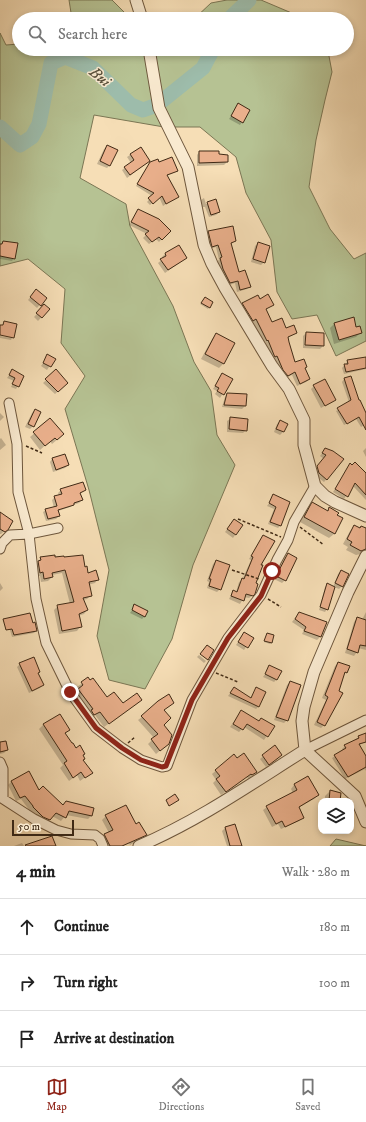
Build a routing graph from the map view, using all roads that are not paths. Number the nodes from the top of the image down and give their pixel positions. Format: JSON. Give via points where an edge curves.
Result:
{"nodes":[{"id":1,"x":136,"y":0,"type":"edge"},
{"id":2,"x":140,"y":12,"type":"edge"},
{"id":3,"x":149,"y":56,"type":"edge"},
{"id":4,"x":9,"y":403,"type":"dead end"},
{"id":5,"x":315,"y":486,"type":"junction"},
{"id":6,"x":366,"y":516,"type":"edge"},
{"id":7,"x":58,"y":528,"type":"dead end"},
{"id":8,"x":29,"y":534,"type":"junction"},
{"id":9,"x":0,"y":550,"type":"edge"},
{"id":10,"x":366,"y":556,"type":"edge"},
{"id":11,"x":366,"y":720,"type":"edge"},
{"id":12,"x":305,"y":750,"type":"junction"},
{"id":13,"x":0,"y":762,"type":"edge"},
{"id":14,"x":1,"y":798,"type":"edge"},
{"id":15,"x":366,"y":822,"type":"edge"},
{"id":16,"x":104,"y":846,"type":"edge"},
{"id":17,"x":139,"y":846,"type":"edge"}],
"edges":[{"from":1,"to":2,"type":"street"},
{"from":3,"to":5,"type":"street","via":[[159,108],[188,167],[204,245],[212,264],[264,353],[289,389],[304,420],[304,445]]},
{"from":4,"to":8,"type":"street","via":[[17,444],[18,492]]},
{"from":5,"to":6,"type":"street","via":[[335,502]]},
{"from":5,"to":8,"type":"street","via":[[294,522],[261,596],[228,638],[192,700],[166,766],[162,767],[141,760],[96,728],[70,692],[46,643],[36,600]]},
{"from":7,"to":8,"type":"street"},
{"from":8,"to":9,"type":"street","via":[[10,534],[2,543]]},
{"from":10,"to":12,"type":"street","via":[[314,672],[302,721]]},
{"from":11,"to":12,"type":"street"},
{"from":12,"to":15,"type":"street","via":[[355,796]]},
{"from":12,"to":17,"type":"street","via":[[166,835]]},
{"from":13,"to":14,"type":"street","via":[[3,768]]},
{"from":14,"to":16,"type":"street","via":[[56,830],[71,834],[95,835]]}]}
